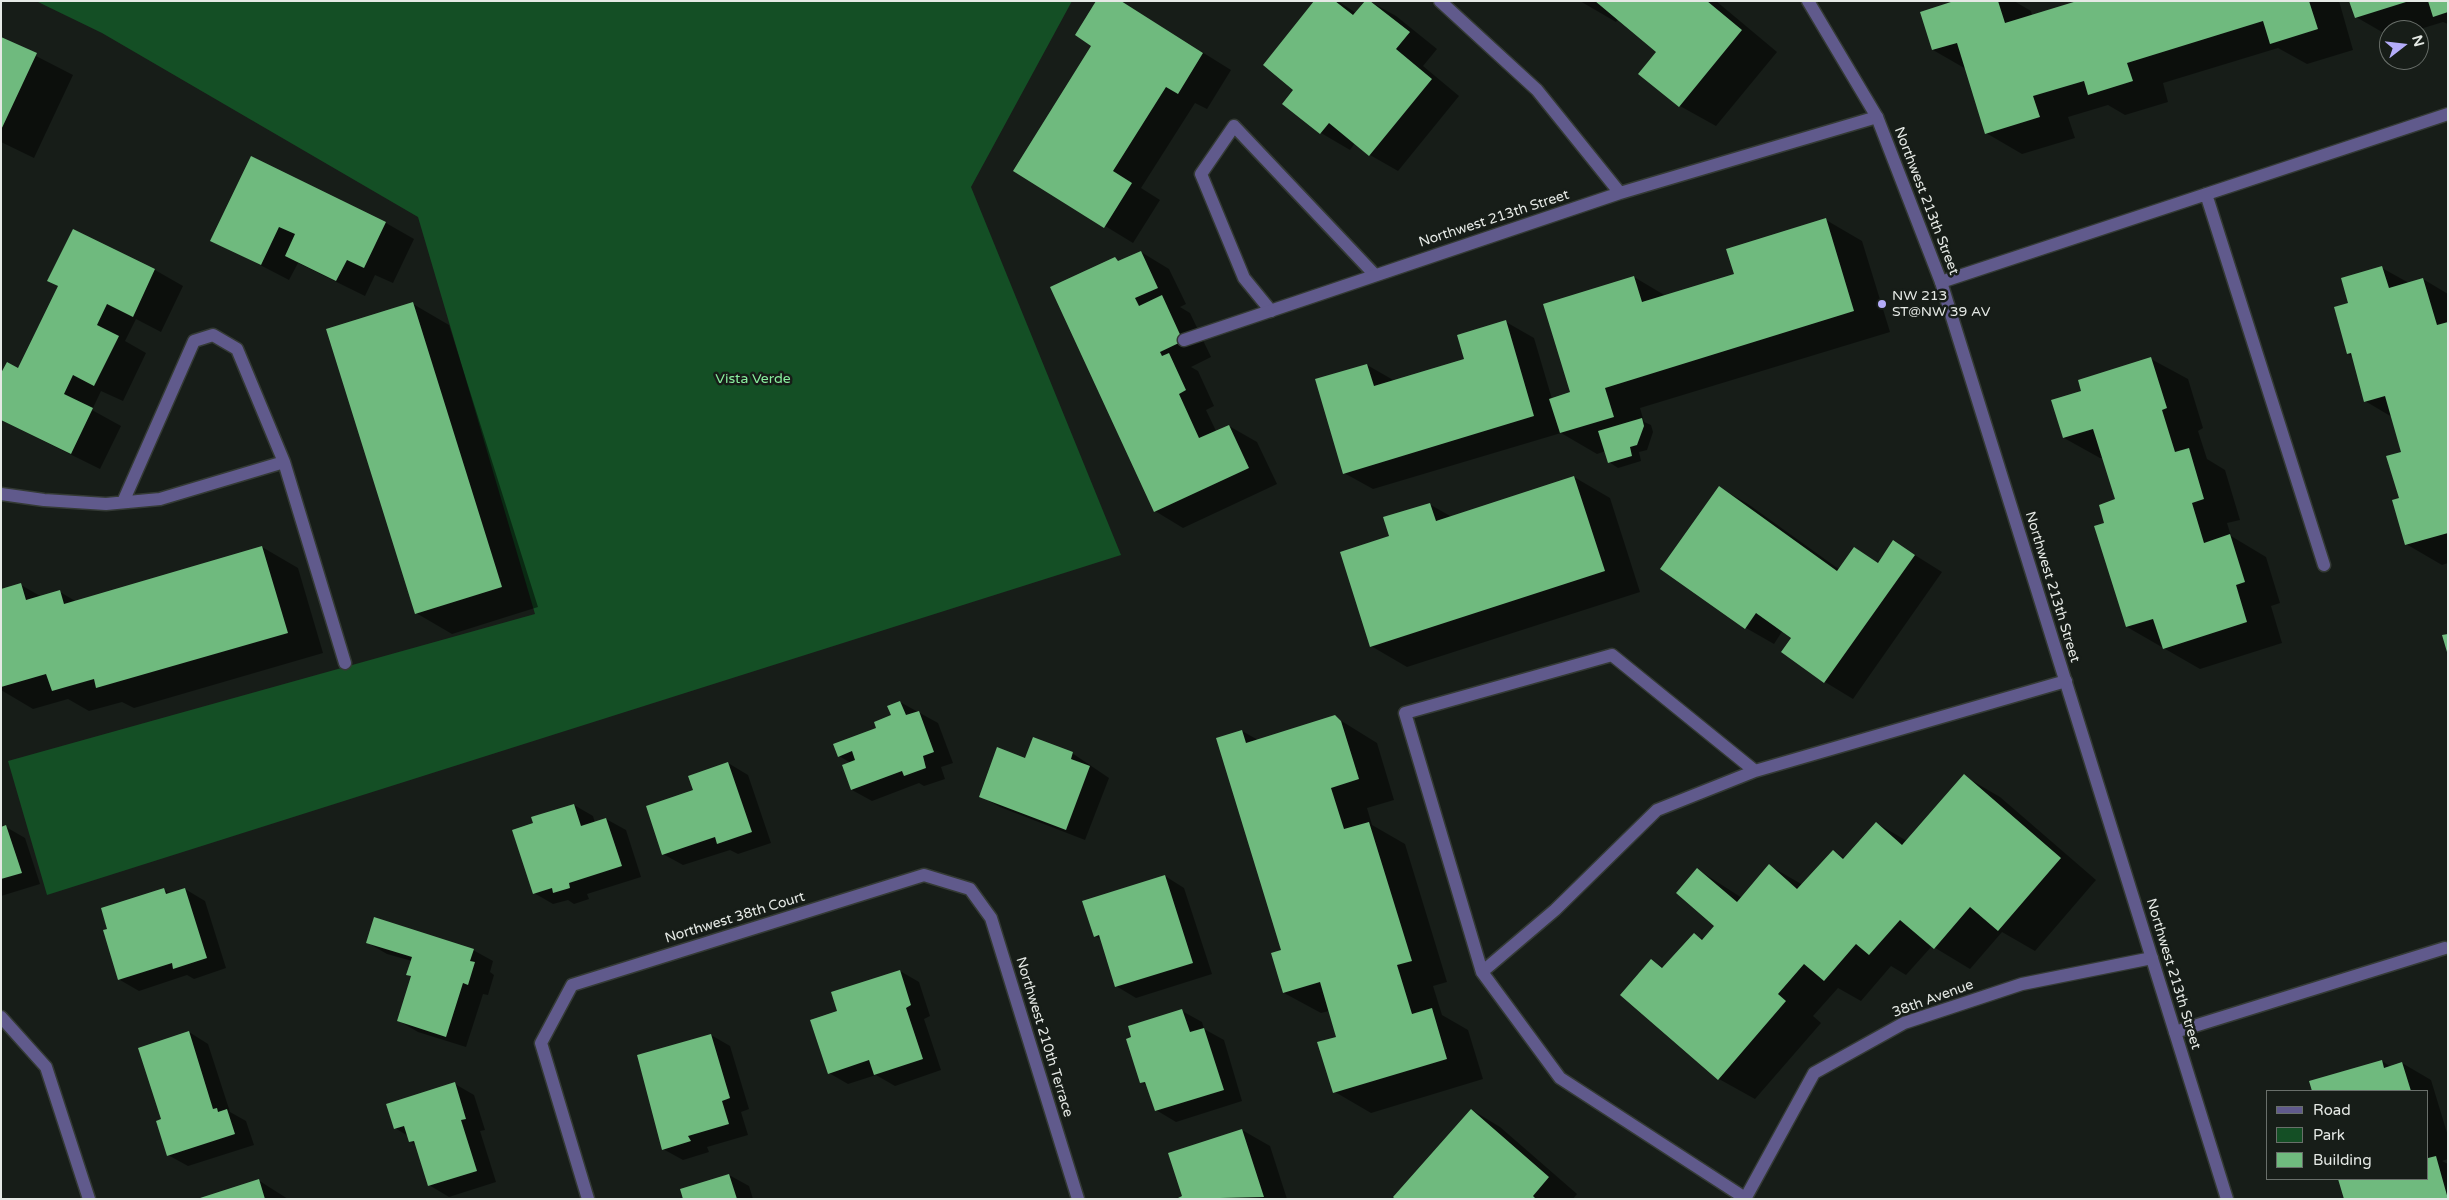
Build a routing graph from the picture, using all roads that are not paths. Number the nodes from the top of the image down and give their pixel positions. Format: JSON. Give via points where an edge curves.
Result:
{"nodes":[{"id":1,"x":1440,"y":1,"type":"edge"},
{"id":2,"x":1808,"y":1,"type":"edge"},
{"id":3,"x":2448,"y":114,"type":"edge"},
{"id":4,"x":1877,"y":117,"type":"junction"},
{"id":5,"x":1620,"y":193,"type":"junction"},
{"id":6,"x":2206,"y":194,"type":"junction"},
{"id":7,"x":1375,"y":275,"type":"junction"},
{"id":8,"x":1941,"y":282,"type":"junction"},
{"id":9,"x":1271,"y":311,"type":"junction"},
{"id":10,"x":1184,"y":340,"type":"dead end"},
{"id":11,"x":284,"y":462,"type":"junction"},
{"id":12,"x":1,"y":494,"type":"edge"},
{"id":13,"x":123,"y":502,"type":"junction"},
{"id":14,"x":2324,"y":564,"type":"dead end"},
{"id":15,"x":344,"y":663,"type":"dead end"},
{"id":16,"x":2066,"y":682,"type":"junction"},
{"id":17,"x":1755,"y":771,"type":"junction"},
{"id":18,"x":970,"y":889,"type":"joint"},
{"id":19,"x":2445,"y":948,"type":"dead end"},
{"id":20,"x":2152,"y":958,"type":"junction"},
{"id":21,"x":1482,"y":972,"type":"junction"},
{"id":22,"x":3,"y":1017,"type":"edge"},
{"id":23,"x":2175,"y":1032,"type":"junction"},
{"id":24,"x":1745,"y":1198,"type":"edge"},
{"id":25,"x":89,"y":1199,"type":"edge"},
{"id":26,"x":588,"y":1199,"type":"edge"},
{"id":27,"x":1078,"y":1199,"type":"edge"},
{"id":28,"x":2227,"y":1199,"type":"edge"}],
"edges":[{"from":1,"to":5,"type":"street","via":[[1537,90]]},
{"from":2,"to":4,"type":"street","name":"Northwest 213th Street"},
{"from":3,"to":6,"type":"street"},
{"from":4,"to":5,"type":"street","name":"Northwest 213th Street"},
{"from":4,"to":8,"type":"street","name":"Northwest 213th Street"},
{"from":5,"to":7,"type":"street","name":"Northwest 213th Street"},
{"from":6,"to":8,"type":"street"},
{"from":6,"to":14,"type":"street"},
{"from":7,"to":9,"type":"street","name":"Northwest 213th Street"},
{"from":7,"to":9,"type":"street","via":[[1234,126],[1201,174],[1244,278]]},
{"from":8,"to":16,"type":"street","name":"Northwest 213th Street"},
{"from":9,"to":10,"type":"street","name":"Northwest 213th Street"},
{"from":11,"to":13,"type":"street","via":[[160,499]]},
{"from":11,"to":13,"type":"street","via":[[237,349],[213,335],[194,341]]},
{"from":11,"to":15,"type":"street"},
{"from":12,"to":13,"type":"street","via":[[106,504]]},
{"from":16,"to":17,"type":"street"},
{"from":16,"to":20,"type":"street","name":"Northwest 213th Street"},
{"from":17,"to":21,"type":"street","via":[[1657,810],[1555,910]]},
{"from":17,"to":21,"type":"street","via":[[1612,655],[1405,713]]},
{"from":18,"to":26,"type":"street","name":"Northwest 38th Court","via":[[924,875],[572,985],[541,1043]]},
{"from":18,"to":27,"type":"street","name":"Northwest 210th Terrace","via":[[990,918]]},
{"from":19,"to":23,"type":"street"},
{"from":20,"to":23,"type":"street","name":"Northwest 213th Street"},
{"from":20,"to":24,"type":"street","name":"38th Avenue","via":[[2022,984],[1904,1023],[1814,1073]]},
{"from":21,"to":24,"type":"street","via":[[1560,1078]]},
{"from":22,"to":25,"type":"street","via":[[46,1067]]},
{"from":23,"to":28,"type":"street","name":"Northwest 213th Street"}]}
